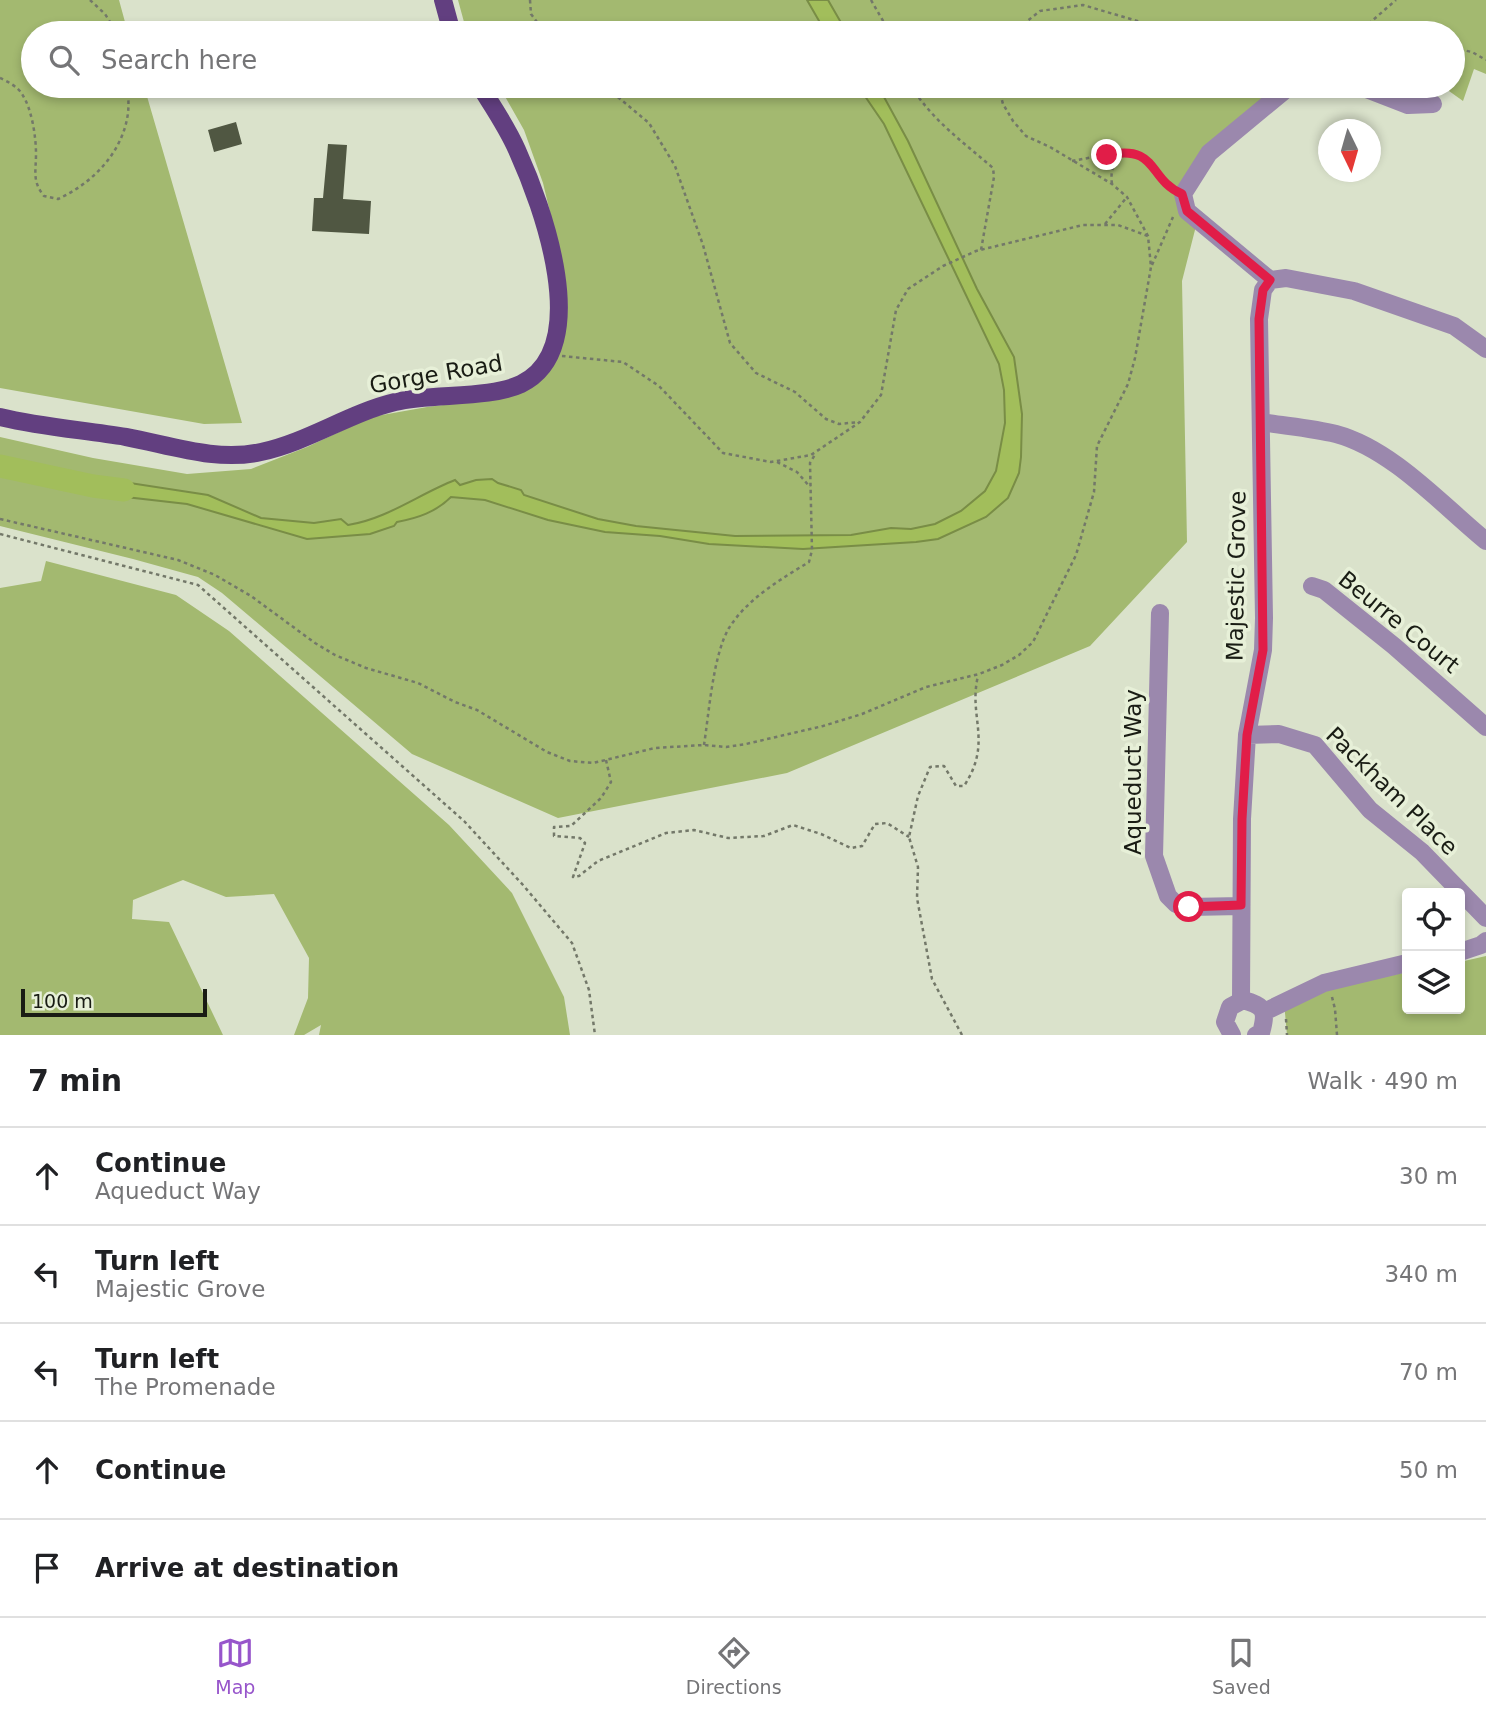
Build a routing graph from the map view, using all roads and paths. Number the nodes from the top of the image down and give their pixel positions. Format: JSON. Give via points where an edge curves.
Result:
{"nodes":[{"id":1,"x":90,"y":0,"type":"edge"},
{"id":2,"x":443,"y":0,"type":"edge"},
{"id":3,"x":530,"y":0,"type":"edge"},
{"id":4,"x":870,"y":0,"type":"edge"},
{"id":5,"x":1396,"y":0,"type":"edge"},
{"id":6,"x":109,"y":21,"type":"edge"},
{"id":7,"x":449,"y":21,"type":"edge"},
{"id":8,"x":536,"y":21,"type":"edge"},
{"id":9,"x":883,"y":21,"type":"edge"},
{"id":10,"x":1027,"y":21,"type":"edge"},
{"id":11,"x":1137,"y":21,"type":"edge"},
{"id":12,"x":1372,"y":21,"type":"edge"},
{"id":13,"x":1465,"y":51,"type":"edge"},
{"id":14,"x":1486,"y":60,"type":"edge"},
{"id":15,"x":1,"y":78,"type":"edge"},
{"id":16,"x":21,"y":91,"type":"edge"},
{"id":17,"x":24,"y":98,"type":"edge"},
{"id":18,"x":128,"y":98,"type":"edge"},
{"id":19,"x":487,"y":98,"type":"edge"},
{"id":20,"x":619,"y":98,"type":"edge"},
{"id":21,"x":918,"y":98,"type":"edge"},
{"id":22,"x":1001,"y":98,"type":"edge"},
{"id":23,"x":1275,"y":98,"type":"edge"},
{"id":24,"x":1390,"y":98,"type":"edge"},
{"id":25,"x":1433,"y":104,"type":"dead end"},
{"id":26,"x":1125,"y":151,"type":"junction"},
{"id":27,"x":1072,"y":161,"type":"junction"},
{"id":28,"x":1112,"y":184,"type":"junction"},
{"id":29,"x":1182,"y":194,"type":"junction"},
{"id":30,"x":1128,"y":197,"type":"junction"},
{"id":31,"x":1105,"y":225,"type":"junction"},
{"id":32,"x":1148,"y":236,"type":"junction"},
{"id":33,"x":979,"y":251,"type":"junction"},
{"id":34,"x":1151,"y":267,"type":"junction"},
{"id":35,"x":1270,"y":280,"type":"junction"},
{"id":36,"x":1486,"y":349,"type":"edge"},
{"id":37,"x":550,"y":354,"type":"junction"},
{"id":38,"x":0,"y":416,"type":"edge"},
{"id":39,"x":860,"y":422,"type":"junction"},
{"id":40,"x":1261,"y":422,"type":"junction"},
{"id":41,"x":817,"y":452,"type":"junction"},
{"id":42,"x":775,"y":461,"type":"junction"},
{"id":43,"x":810,"y":487,"type":"junction"},
{"id":44,"x":0,"y":519,"type":"edge"},
{"id":45,"x":0,"y":534,"type":"edge"},
{"id":46,"x":1486,"y":541,"type":"edge"},
{"id":47,"x":1312,"y":586,"type":"dead end"},
{"id":48,"x":1160,"y":613,"type":"dead end"},
{"id":49,"x":979,"y":674,"type":"junction"},
{"id":50,"x":1486,"y":727,"type":"edge"},
{"id":51,"x":1247,"y":735,"type":"junction"},
{"id":52,"x":704,"y":745,"type":"junction"},
{"id":53,"x":606,"y":760,"type":"junction"},
{"id":54,"x":909,"y":837,"type":"junction"},
{"id":55,"x":1241,"y":905,"type":"junction"},
{"id":56,"x":1486,"y":918,"type":"edge"},
{"id":57,"x":1486,"y":941,"type":"edge"},
{"id":58,"x":1463,"y":951,"type":"edge"},
{"id":59,"x":1402,"y":964,"type":"edge"},
{"id":60,"x":1326,"y":982,"type":"junction"},
{"id":61,"x":1241,"y":1000,"type":"junction"},
{"id":62,"x":1264,"y":1012,"type":"junction"},
{"id":63,"x":595,"y":1035,"type":"edge"},
{"id":64,"x":962,"y":1035,"type":"edge"},
{"id":65,"x":1232,"y":1035,"type":"edge"},
{"id":66,"x":1256,"y":1035,"type":"edge"},
{"id":67,"x":1338,"y":1035,"type":"edge"}],
"edges":[{"from":1,"to":6,"type":"path"},
{"from":2,"to":7,"type":"main road"},
{"from":3,"to":8,"type":"path"},
{"from":4,"to":9,"type":"path"},
{"from":5,"to":12,"type":"path"},
{"from":10,"to":11,"type":"path","via":[[1040,11],[1083,5]]},
{"from":13,"to":14,"type":"path"},
{"from":15,"to":16,"type":"path"},
{"from":17,"to":18,"type":"path","via":[[36,153],[37,187],[44,196],[58,199],[87,183],[114,153],[128,113]]},
{"from":19,"to":37,"type":"main road","name":"Gorge Road","via":[[517,149],[542,217],[558,288],[559,316]]},
{"from":20,"to":39,"type":"path","via":[[649,124],[675,166],[730,343],[756,373],[795,392],[826,419],[839,424]]},
{"from":21,"to":33,"type":"path","via":[[939,123],[993,168]]},
{"from":22,"to":27,"type":"path","via":[[1026,136]]},
{"from":23,"to":29,"type":"street","via":[[1209,153]]},
{"from":24,"to":25,"type":"street","via":[[1408,105]]},
{"from":26,"to":27,"type":"path"},
{"from":26,"to":28,"type":"path","via":[[1114,162]]},
{"from":26,"to":29,"type":"path","via":[[1146,158],[1168,188]]},
{"from":27,"to":28,"type":"path"},
{"from":28,"to":30,"type":"path"},
{"from":29,"to":34,"type":"path"},
{"from":29,"to":35,"type":"street","via":[[1187,211]]},
{"from":30,"to":31,"type":"path"},
{"from":30,"to":32,"type":"path"},
{"from":31,"to":32,"type":"path"},
{"from":31,"to":33,"type":"path","via":[[1083,225]]},
{"from":32,"to":34,"type":"path"},
{"from":33,"to":39,"type":"path","via":[[943,266],[908,289],[896,310],[881,395]]},
{"from":34,"to":49,"type":"path","via":[[1135,358],[1128,384],[1097,446],[1094,492],[1076,555],[1033,642],[1019,655]]},
{"from":35,"to":36,"type":"street","via":[[1286,278],[1354,291],[1454,327]]},
{"from":35,"to":40,"type":"street","name":"Majestic Grove","via":[[1263,290],[1259,319]]},
{"from":37,"to":38,"type":"main road","name":"Gorge Road","via":[[533,376],[514,386],[397,402],[252,454],[201,453]]},
{"from":37,"to":42,"type":"path","via":[[623,362],[659,386],[723,453]]},
{"from":39,"to":41,"type":"path"},
{"from":40,"to":46,"type":"street","via":[[1337,435],[1370,449],[1399,467]]},
{"from":40,"to":51,"type":"street","name":"Majestic Grove","via":[[1263,650]]},
{"from":41,"to":42,"type":"path"},
{"from":41,"to":43,"type":"path","via":[[810,463]]},
{"from":42,"to":43,"type":"path","via":[[797,472]]},
{"from":43,"to":52,"type":"path","via":[[813,550],[809,562],[755,599],[729,628],[718,662]]},
{"from":44,"to":53,"type":"path","via":[[178,560],[251,596],[335,655],[418,683],[570,761]]},
{"from":45,"to":63,"type":"path","via":[[198,585],[464,821],[523,885],[572,943],[589,990]]},
{"from":47,"to":50,"type":"street","name":"Beurre Court","via":[[1324,590],[1394,646]]},
{"from":48,"to":55,"type":"street","name":"Aqueduct Way","via":[[1154,856],[1168,896],[1176,904]]},
{"from":49,"to":52,"type":"path","via":[[926,687],[823,726],[736,746]]},
{"from":49,"to":54,"type":"path","via":[[975,689],[980,733],[971,775],[964,786],[956,786],[944,766],[930,767]]},
{"from":51,"to":55,"type":"street","name":"Majestic Grove"},
{"from":51,"to":56,"type":"street","name":"Packham Place","via":[[1279,734],[1315,745],[1370,810],[1422,852]]},
{"from":52,"to":53,"type":"path","via":[[654,748]]},
{"from":53,"to":54,"type":"path","via":[[611,782],[601,798],[571,826],[554,827],[554,835],[580,838],[585,843],[573,877],[598,861],[666,832],[694,830],[728,838],[764,836],[793,825],[851,848],[862,846],[875,824],[887,823]]},
{"from":54,"to":64,"type":"path","via":[[918,867],[917,898],[932,979]]},
{"from":55,"to":61,"type":"street","name":"Majestic Grove"},
{"from":57,"to":58,"type":"street"},
{"from":59,"to":60,"type":"street"},
{"from":60,"to":62,"type":"street"},
{"from":60,"to":67,"type":"path"},
{"from":61,"to":62,"type":"street","via":[[1258,1004]]},
{"from":61,"to":65,"type":"street","via":[[1230,1007],[1225,1022]]},
{"from":62,"to":66,"type":"street","via":[[1261,1033]]}]}
